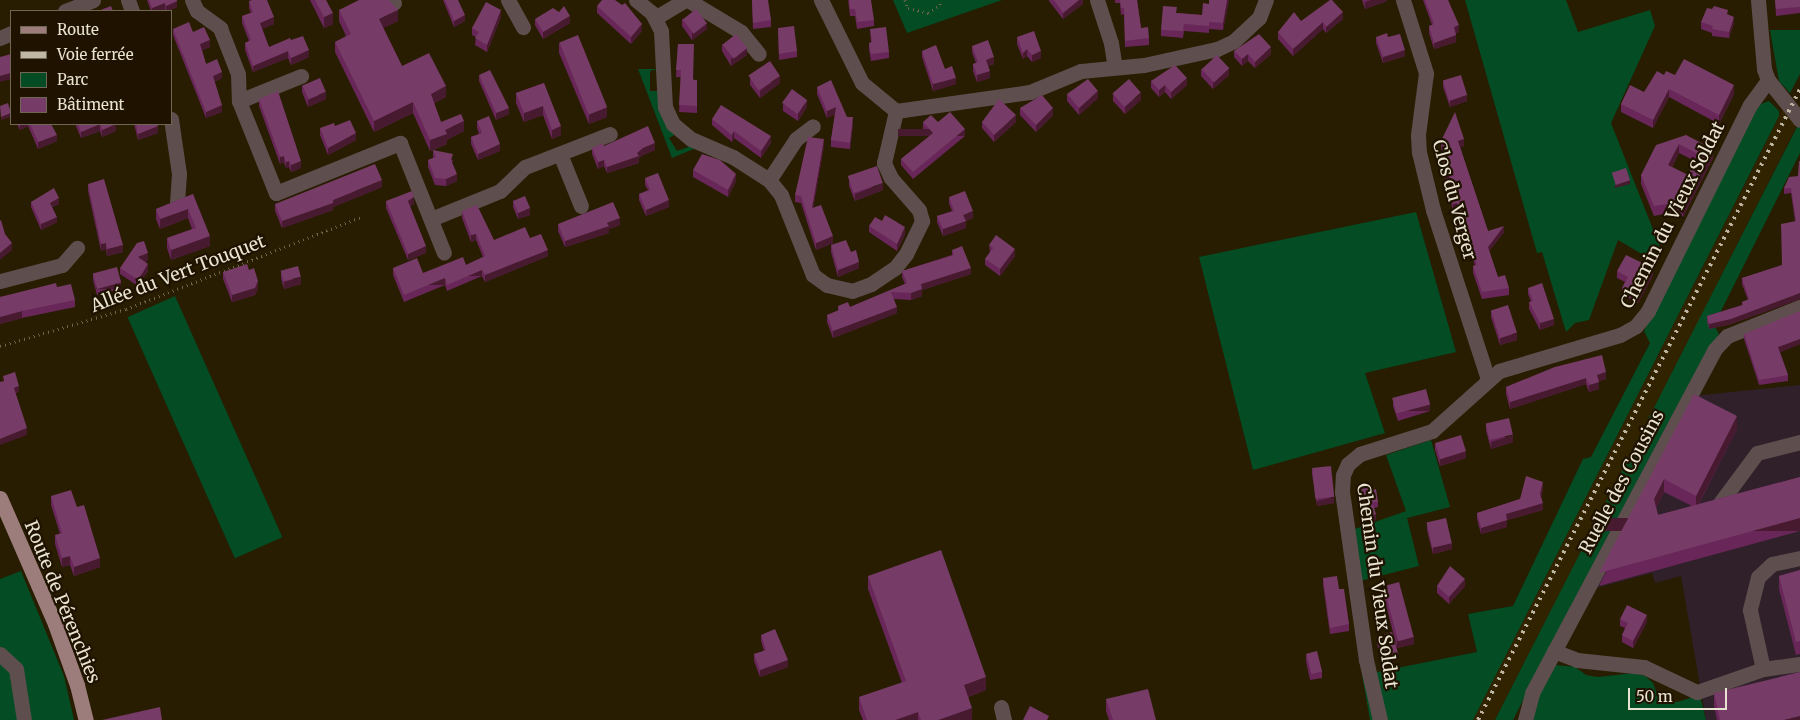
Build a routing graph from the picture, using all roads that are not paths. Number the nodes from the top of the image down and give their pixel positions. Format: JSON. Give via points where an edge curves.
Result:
{"nodes":[{"id":1,"x":93,"y":0,"type":"edge"},
{"id":2,"x":192,"y":0,"type":"edge"},
{"id":3,"x":508,"y":0,"type":"edge"},
{"id":4,"x":636,"y":0,"type":"edge"},
{"id":5,"x":686,"y":0,"type":"edge"},
{"id":6,"x":821,"y":0,"type":"edge"},
{"id":7,"x":1098,"y":0,"type":"edge"},
{"id":8,"x":1266,"y":0,"type":"edge"},
{"id":9,"x":1403,"y":0,"type":"edge"},
{"id":10,"x":1758,"y":0,"type":"edge"},
{"id":11,"x":69,"y":10,"type":"edge"},
{"id":12,"x":655,"y":18,"type":"junction"},
{"id":13,"x":523,"y":27,"type":"dead end"},
{"id":14,"x":759,"y":54,"type":"dead end"},
{"id":15,"x":1115,"y":67,"type":"junction"},
{"id":16,"x":301,"y":76,"type":"dead end"},
{"id":17,"x":1768,"y":80,"type":"junction"},
{"id":18,"x":239,"y":101,"type":"junction"},
{"id":19,"x":896,"y":111,"type":"junction"},
{"id":20,"x":1800,"y":120,"type":"edge"},
{"id":21,"x":172,"y":125,"type":"edge"},
{"id":22,"x":813,"y":126,"type":"dead end"},
{"id":23,"x":610,"y":134,"type":"dead end"},
{"id":24,"x":560,"y":154,"type":"junction"},
{"id":25,"x":769,"y":180,"type":"junction"},
{"id":26,"x":177,"y":202,"type":"edge"},
{"id":27,"x":581,"y":206,"type":"dead end"},
{"id":28,"x":431,"y":219,"type":"junction"},
{"id":29,"x":77,"y":248,"type":"dead end"},
{"id":30,"x":444,"y":253,"type":"dead end"},
{"id":31,"x":0,"y":281,"type":"edge"},
{"id":32,"x":1800,"y":307,"type":"edge"},
{"id":33,"x":1488,"y":378,"type":"junction"},
{"id":34,"x":1800,"y":442,"type":"edge"},
{"id":35,"x":0,"y":498,"type":"edge"},
{"id":36,"x":1720,"y":503,"type":"edge"},
{"id":37,"x":1800,"y":558,"type":"edge"},
{"id":38,"x":1554,"y":651,"type":"junction"},
{"id":39,"x":0,"y":654,"type":"edge"},
{"id":40,"x":1800,"y":664,"type":"edge"},
{"id":41,"x":1763,"y":669,"type":"junction"},
{"id":42,"x":24,"y":720,"type":"edge"},
{"id":43,"x":86,"y":720,"type":"edge"},
{"id":44,"x":1380,"y":720,"type":"edge"},
{"id":45,"x":1526,"y":720,"type":"edge"}],
"edges":[{"from":1,"to":11,"type":"street"},
{"from":2,"to":18,"type":"street","via":[[197,11],[220,28],[238,74]]},
{"from":3,"to":13,"type":"street"},
{"from":4,"to":12,"type":"street"},
{"from":5,"to":12,"type":"street"},
{"from":5,"to":14,"type":"street","via":[[741,32]]},
{"from":6,"to":19,"type":"street","via":[[857,77],[871,93]]},
{"from":7,"to":15,"type":"street"},
{"from":8,"to":15,"type":"street","via":[[1259,18],[1224,47],[1144,65]]},
{"from":9,"to":33,"type":"street","name":"Clos du Verger","via":[[1426,73],[1419,152],[1433,210]]},
{"from":10,"to":17,"type":"street","via":[[1762,64]]},
{"from":12,"to":25,"type":"street","via":[[663,38],[665,107],[673,124],[691,139]]},
{"from":15,"to":19,"type":"street","via":[[1072,73],[1030,92]]},
{"from":16,"to":18,"type":"street"},
{"from":17,"to":20,"type":"street"},
{"from":17,"to":33,"type":"street","name":"Chemin du Vieux Soldat","via":[[1750,105],[1641,322],[1620,335],[1503,369]]},
{"from":18,"to":28,"type":"street","via":[[276,193],[400,143]]},
{"from":19,"to":25,"type":"street","via":[[884,163],[891,178],[919,210],[922,221],[901,262],[871,284],[846,291],[817,279],[808,265],[778,190]]},
{"from":21,"to":26,"type":"street","via":[[179,174]]},
{"from":22,"to":25,"type":"street","via":[[796,139]]},
{"from":23,"to":24,"type":"street"},
{"from":24,"to":27,"type":"street"},
{"from":24,"to":28,"type":"street","via":[[522,169],[500,191]]},
{"from":28,"to":30,"type":"street"},
{"from":29,"to":31,"type":"street","via":[[62,265]]},
{"from":32,"to":38,"type":"street","name":"Ruelle des Cousins","via":[[1727,336],[1714,350]]},
{"from":33,"to":44,"type":"street","name":"Chemin du Vieux Soldat","via":[[1432,430],[1360,454],[1348,464],[1343,476],[1342,492],[1364,650]]},
{"from":34,"to":36,"type":"street","via":[[1757,453]]},
{"from":35,"to":43,"type":"main road","name":"Route de Pérenchies","via":[[55,624]]},
{"from":37,"to":41,"type":"street","via":[[1772,564],[1758,577],[1753,590],[1750,610]]},
{"from":38,"to":41,"type":"street","via":[[1577,660],[1644,668],[1697,692]]},
{"from":38,"to":45,"type":"street","name":"Ruelle des Cousins","via":[[1529,699]]},
{"from":39,"to":42,"type":"street","via":[[16,669]]},
{"from":40,"to":41,"type":"street"}]}
